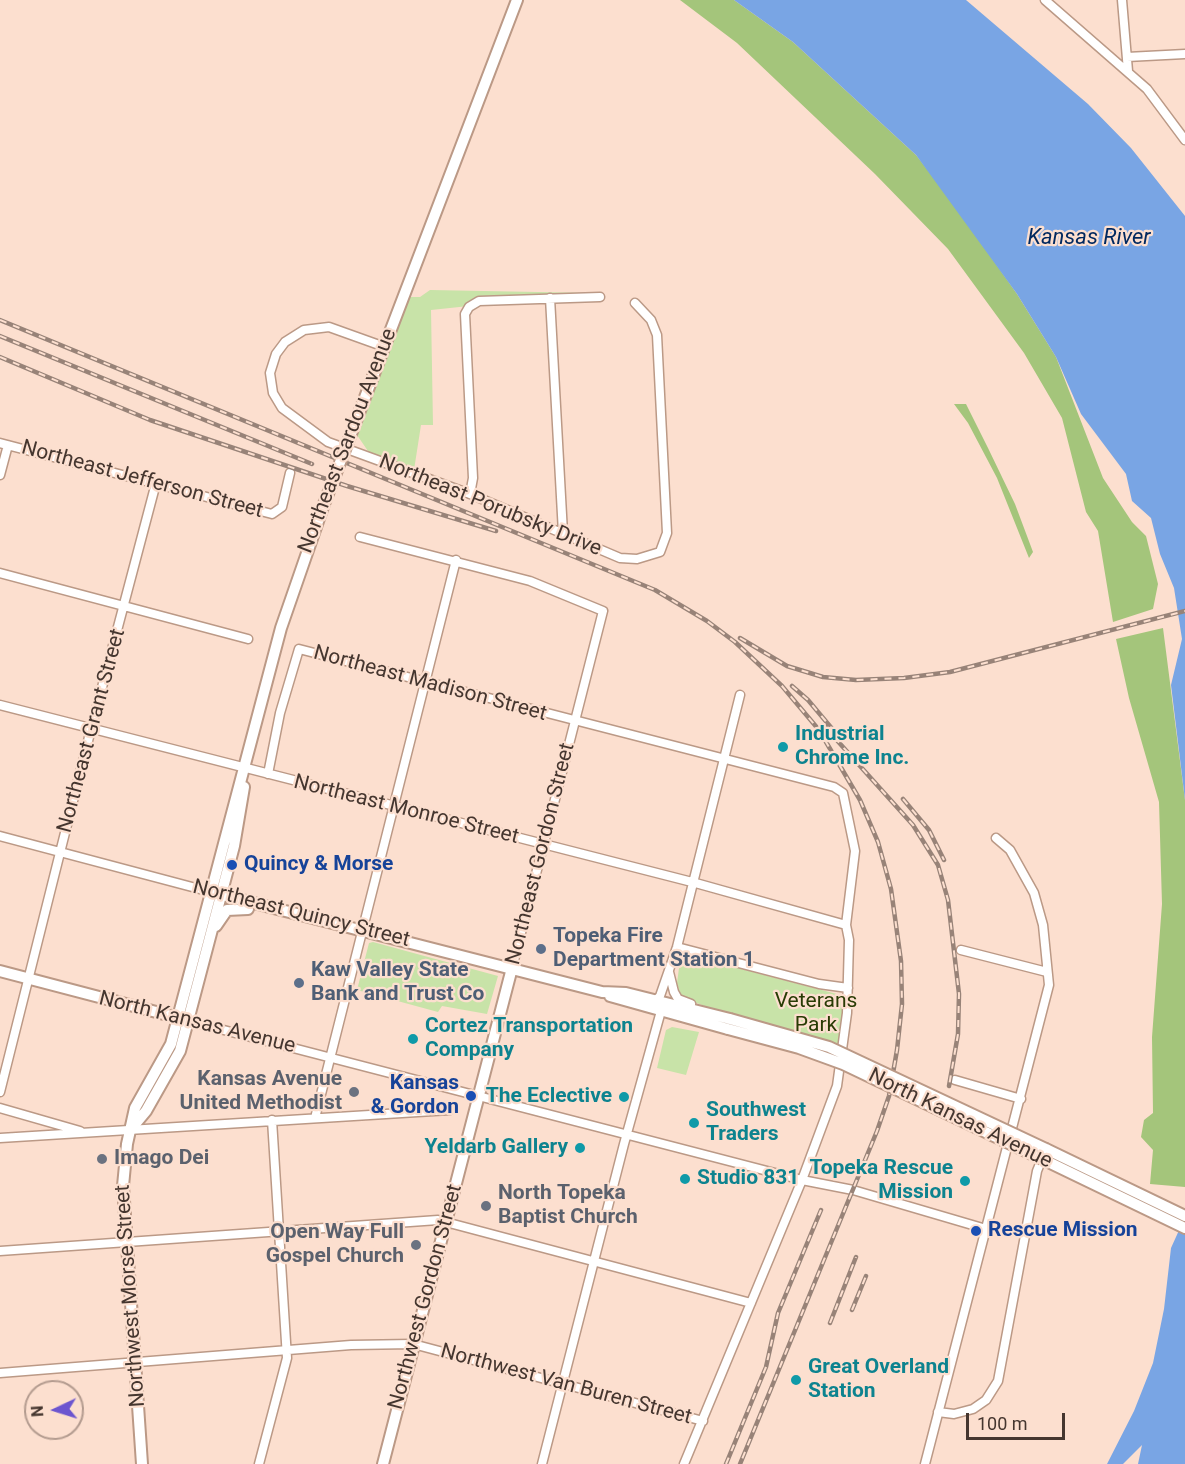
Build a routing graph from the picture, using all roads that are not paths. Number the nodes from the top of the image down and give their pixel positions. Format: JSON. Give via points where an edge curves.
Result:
{"nodes":[{"id":1,"x":517,"y":0,"type":"edge"},
{"id":2,"x":1045,"y":0,"type":"edge"},
{"id":3,"x":1122,"y":0,"type":"edge"},
{"id":4,"x":1185,"y":54,"type":"edge"},
{"id":5,"x":1127,"y":57,"type":"junction"},
{"id":6,"x":1128,"y":71,"type":"junction"},
{"id":7,"x":1185,"y":140,"type":"edge"},
{"id":8,"x":600,"y":297,"type":"dead end"},
{"id":9,"x":550,"y":298,"type":"junction"},
{"id":10,"x":635,"y":303,"type":"dead end"},
{"id":11,"x":382,"y":346,"type":"junction"},
{"id":12,"x":4,"y":444,"type":"edge"},
{"id":13,"x":290,"y":473,"type":"dead end"},
{"id":14,"x":0,"y":474,"type":"edge"},
{"id":15,"x":156,"y":483,"type":"junction"},
{"id":16,"x":470,"y":494,"type":"junction"},
{"id":17,"x":563,"y":533,"type":"junction"},
{"id":18,"x":360,"y":537,"type":"dead end"},
{"id":19,"x":456,"y":560,"type":"junction"},
{"id":20,"x":0,"y":573,"type":"edge"},
{"id":21,"x":125,"y":607,"type":"junction"},
{"id":22,"x":248,"y":639,"type":"dead end"},
{"id":23,"x":425,"y":683,"type":"junction"},
{"id":24,"x":740,"y":695,"type":"dead end"},
{"id":25,"x":0,"y":705,"type":"edge"},
{"id":26,"x":575,"y":722,"type":"junction"},
{"id":27,"x":91,"y":729,"type":"junction"},
{"id":28,"x":724,"y":759,"type":"junction"},
{"id":29,"x":245,"y":769,"type":"junction"},
{"id":30,"x":268,"y":774,"type":"junction"},
{"id":31,"x":393,"y":807,"type":"junction"},
{"id":32,"x":0,"y":836,"type":"edge"},
{"id":33,"x":996,"y":838,"type":"dead end"},
{"id":34,"x":542,"y":845,"type":"junction"},
{"id":35,"x":60,"y":852,"type":"junction"},
{"id":36,"x":692,"y":882,"type":"junction"},
{"id":37,"x":216,"y":894,"type":"junction"},
{"id":38,"x":290,"y":912,"type":"junction"},
{"id":39,"x":846,"y":924,"type":"junction"},
{"id":40,"x":362,"y":929,"type":"junction"},
{"id":41,"x":677,"y":947,"type":"junction"},
{"id":42,"x":961,"y":950,"type":"dead end"},
{"id":43,"x":206,"y":956,"type":"junction"},
{"id":44,"x":512,"y":968,"type":"junction"},
{"id":45,"x":0,"y":971,"type":"edge"},
{"id":46,"x":669,"y":972,"type":"junction"},
{"id":47,"x":1047,"y":972,"type":"junction"},
{"id":48,"x":29,"y":978,"type":"junction"},
{"id":49,"x":848,"y":988,"type":"junction"},
{"id":50,"x":602,"y":992,"type":"junction"},
{"id":51,"x":655,"y":1000,"type":"junction"},
{"id":52,"x":661,"y":1011,"type":"junction"},
{"id":53,"x":184,"y":1019,"type":"junction"},
{"id":54,"x":728,"y":1022,"type":"junction"},
{"id":55,"x":330,"y":1057,"type":"junction"},
{"id":56,"x":955,"y":1080,"type":"dead end"},
{"id":57,"x":0,"y":1092,"type":"edge"},
{"id":58,"x":477,"y":1096,"type":"junction"},
{"id":59,"x":1020,"y":1099,"type":"junction"},
{"id":60,"x":0,"y":1108,"type":"edge"},
{"id":61,"x":450,"y":1110,"type":"dead end"},
{"id":62,"x":315,"y":1118,"type":"junction"},
{"id":63,"x":272,"y":1120,"type":"junction"},
{"id":64,"x":131,"y":1129,"type":"junction"},
{"id":65,"x":86,"y":1133,"type":"junction"},
{"id":66,"x":627,"y":1133,"type":"junction"},
{"id":67,"x":0,"y":1138,"type":"edge"},
{"id":68,"x":1044,"y":1154,"type":"junction"},
{"id":69,"x":802,"y":1180,"type":"junction"},
{"id":70,"x":1185,"y":1216,"type":"edge"},
{"id":71,"x":446,"y":1222,"type":"junction"},
{"id":72,"x":1185,"y":1228,"type":"edge"},
{"id":73,"x":986,"y":1229,"type":"junction"},
{"id":74,"x":279,"y":1231,"type":"junction"},
{"id":75,"x":127,"y":1242,"type":"junction"},
{"id":76,"x":0,"y":1251,"type":"edge"},
{"id":77,"x":595,"y":1260,"type":"junction"},
{"id":78,"x":751,"y":1303,"type":"junction"},
{"id":79,"x":413,"y":1344,"type":"junction"},
{"id":80,"x":286,"y":1350,"type":"junction"},
{"id":81,"x":135,"y":1361,"type":"junction"},
{"id":82,"x":0,"y":1373,"type":"edge"},
{"id":83,"x":563,"y":1384,"type":"junction"},
{"id":84,"x":938,"y":1412,"type":"junction"},
{"id":85,"x":703,"y":1421,"type":"junction"},
{"id":86,"x":142,"y":1464,"type":"edge"},
{"id":87,"x":259,"y":1464,"type":"edge"},
{"id":88,"x":383,"y":1464,"type":"edge"},
{"id":89,"x":542,"y":1464,"type":"edge"},
{"id":90,"x":684,"y":1464,"type":"edge"},
{"id":91,"x":925,"y":1464,"type":"edge"}],
"edges":[{"from":1,"to":11,"type":"main road","name":"Northeast Sardou Avenue"},
{"from":2,"to":6,"type":"street"},
{"from":3,"to":5,"type":"street"},
{"from":4,"to":5,"type":"street"},
{"from":5,"to":6,"type":"street"},
{"from":6,"to":7,"type":"street","via":[[1156,99]]},
{"from":8,"to":9,"type":"street"},
{"from":9,"to":16,"type":"street","via":[[479,301],[465,314],[473,478]]},
{"from":9,"to":17,"type":"street"},
{"from":10,"to":17,"type":"street","name":"Northeast Porubsky Drive","via":[[651,320],[657,334],[667,533],[660,552],[637,559],[620,558]]},
{"from":11,"to":16,"type":"street","name":"Northeast Porubsky Drive","via":[[329,327],[304,330],[285,342],[276,354],[270,373],[273,393],[282,408],[328,442]]},
{"from":11,"to":29,"type":"main road","name":"Northeast Sardou Avenue","bridge":true,"via":[[281,628]]},
{"from":12,"to":14,"type":"street"},
{"from":12,"to":15,"type":"street","name":"Northeast Jefferson Street"},
{"from":13,"to":15,"type":"street","name":"Northeast Jefferson Street","via":[[282,507],[272,514]]},
{"from":15,"to":21,"type":"street","name":"Northeast Grant Street"},
{"from":16,"to":17,"type":"street","name":"Northeast Porubsky Drive"},
{"from":18,"to":19,"type":"street"},
{"from":19,"to":23,"type":"street"},
{"from":19,"to":26,"type":"street","name":"Northeast Gordon Street","via":[[540,584],[603,611]]},
{"from":20,"to":21,"type":"street"},
{"from":21,"to":22,"type":"street"},
{"from":21,"to":27,"type":"street","name":"Northeast Grant Street"},
{"from":23,"to":26,"type":"street","name":"Northeast Madison Street"},
{"from":23,"to":30,"type":"street","name":"Northeast Madison Street","via":[[299,650],[280,713]]},
{"from":23,"to":31,"type":"street"},
{"from":24,"to":28,"type":"street"},
{"from":25,"to":27,"type":"street","name":"Northeast Monroe Street"},
{"from":26,"to":28,"type":"street","name":"Northeast Madison Street"},
{"from":26,"to":34,"type":"street","name":"Northeast Gordon Street"},
{"from":27,"to":29,"type":"street","name":"Northeast Monroe Street"},
{"from":27,"to":35,"type":"street","name":"Northeast Grant Street"},
{"from":28,"to":36,"type":"street"},
{"from":28,"to":39,"type":"street","name":"Northeast Madison Street","via":[[839,790],[846,798],[855,851]]},
{"from":29,"to":30,"type":"street","name":"Northeast Monroe Street"},
{"from":29,"to":37,"type":"main road","name":"Northeast Sardou Avenue","via":[[240,775]]},
{"from":30,"to":31,"type":"street","name":"Northeast Monroe Street"},
{"from":31,"to":34,"type":"street","name":"Northeast Monroe Street"},
{"from":31,"to":40,"type":"street"},
{"from":32,"to":35,"type":"street","name":"Northeast Quincy Street"},
{"from":33,"to":47,"type":"street","via":[[1010,850],[1034,893]]},
{"from":34,"to":36,"type":"street","name":"Northeast Monroe Street"},
{"from":34,"to":44,"type":"street","name":"Northeast Gordon Street"},
{"from":35,"to":37,"type":"street","name":"Northeast Quincy Street"},
{"from":35,"to":48,"type":"street","name":"Northeast Grant Street"},
{"from":36,"to":39,"type":"street","name":"Northeast Monroe Street"},
{"from":36,"to":41,"type":"street"},
{"from":37,"to":38,"type":"main road","name":"Northeast Quincy Street"},
{"from":37,"to":43,"type":"main road"},
{"from":37,"to":53,"type":"main road"},
{"from":38,"to":40,"type":"main road","name":"Northeast Quincy Street"},
{"from":38,"to":43,"type":"main road","via":[[227,910],[220,917]]},
{"from":39,"to":49,"type":"street"},
{"from":40,"to":44,"type":"main road","name":"Northeast Quincy Street"},
{"from":40,"to":55,"type":"street"},
{"from":41,"to":46,"type":"street"},
{"from":41,"to":49,"type":"street"},
{"from":42,"to":47,"type":"street"},
{"from":43,"to":53,"type":"main road"},
{"from":44,"to":50,"type":"main road","name":"Northeast Quincy Street"},
{"from":44,"to":58,"type":"main road","name":"Northeast Gordon Street"},
{"from":45,"to":48,"type":"main road","name":"North Kansas Avenue"},
{"from":46,"to":51,"type":"street"},
{"from":46,"to":54,"type":"street","via":[[678,999]]},
{"from":47,"to":59,"type":"street","via":[[1049,985]]},
{"from":48,"to":53,"type":"main road","name":"North Kansas Avenue"},
{"from":48,"to":57,"type":"street","name":"Northeast Grant Street"},
{"from":49,"to":69,"type":"street","via":[[845,1042],[837,1086]]},
{"from":50,"to":51,"type":"main road","name":"Northeast Quincy Street"},
{"from":50,"to":52,"type":"main road","name":"Northeast Quincy Street"},
{"from":51,"to":54,"type":"main road","name":"Northeast Quincy Street"},
{"from":52,"to":54,"type":"main road","name":"Northeast Quincy Street"},
{"from":52,"to":66,"type":"street"},
{"from":53,"to":55,"type":"street","name":"North Kansas Avenue"},
{"from":53,"to":64,"type":"main road","name":"Northwest Morse Street","via":[[135,1108]]},
{"from":54,"to":68,"type":"main road","name":"North Kansas Avenue","bridge":true,"via":[[843,1064]]},
{"from":55,"to":58,"type":"street","name":"North Kansas Avenue"},
{"from":55,"to":62,"type":"street"},
{"from":56,"to":59,"type":"street"},
{"from":58,"to":66,"type":"street","name":"North Kansas Avenue"},
{"from":58,"to":71,"type":"main road","name":"Northwest Gordon Street"},
{"from":59,"to":73,"type":"street"},
{"from":60,"to":65,"type":"street"},
{"from":61,"to":62,"type":"street"},
{"from":62,"to":63,"type":"street"},
{"from":63,"to":64,"type":"street"},
{"from":63,"to":74,"type":"street"},
{"from":64,"to":65,"type":"street"},
{"from":64,"to":75,"type":"main road","name":"Northwest Morse Street","via":[[123,1171]]},
{"from":65,"to":67,"type":"street"},
{"from":66,"to":69,"type":"street","name":"North Kansas Avenue"},
{"from":66,"to":77,"type":"street"},
{"from":68,"to":70,"type":"main road","name":"North Kansas Avenue"},
{"from":68,"to":72,"type":"main road","name":"North Kansas Avenue"},
{"from":68,"to":84,"type":"street","via":[[996,1385],[986,1400],[973,1409],[954,1414]]},
{"from":69,"to":73,"type":"street","name":"North Kansas Avenue","via":[[852,1190]]},
{"from":69,"to":78,"type":"street"},
{"from":71,"to":74,"type":"street"},
{"from":71,"to":77,"type":"street"},
{"from":71,"to":79,"type":"main road","name":"Northwest Gordon Street"},
{"from":73,"to":84,"type":"street"},
{"from":74,"to":75,"type":"street"},
{"from":74,"to":80,"type":"street"},
{"from":75,"to":76,"type":"street"},
{"from":75,"to":81,"type":"main road","name":"Northwest Morse Street"},
{"from":77,"to":78,"type":"street"},
{"from":77,"to":83,"type":"street"},
{"from":78,"to":85,"type":"street"},
{"from":79,"to":80,"type":"street","name":"Northwest Van Buren Street"},
{"from":79,"to":83,"type":"street","name":"Northwest Van Buren Street"},
{"from":79,"to":88,"type":"main road","name":"Northwest Gordon Street"},
{"from":80,"to":81,"type":"street","name":"Northwest Van Buren Street"},
{"from":80,"to":87,"type":"street","via":[[286,1365]]},
{"from":81,"to":82,"type":"street","name":"Northwest Van Buren Street"},
{"from":81,"to":86,"type":"main road","name":"Northwest Morse Street"},
{"from":83,"to":85,"type":"street","name":"Northwest Van Buren Street"},
{"from":83,"to":89,"type":"street"},
{"from":84,"to":91,"type":"street"},
{"from":85,"to":90,"type":"street"}]}
